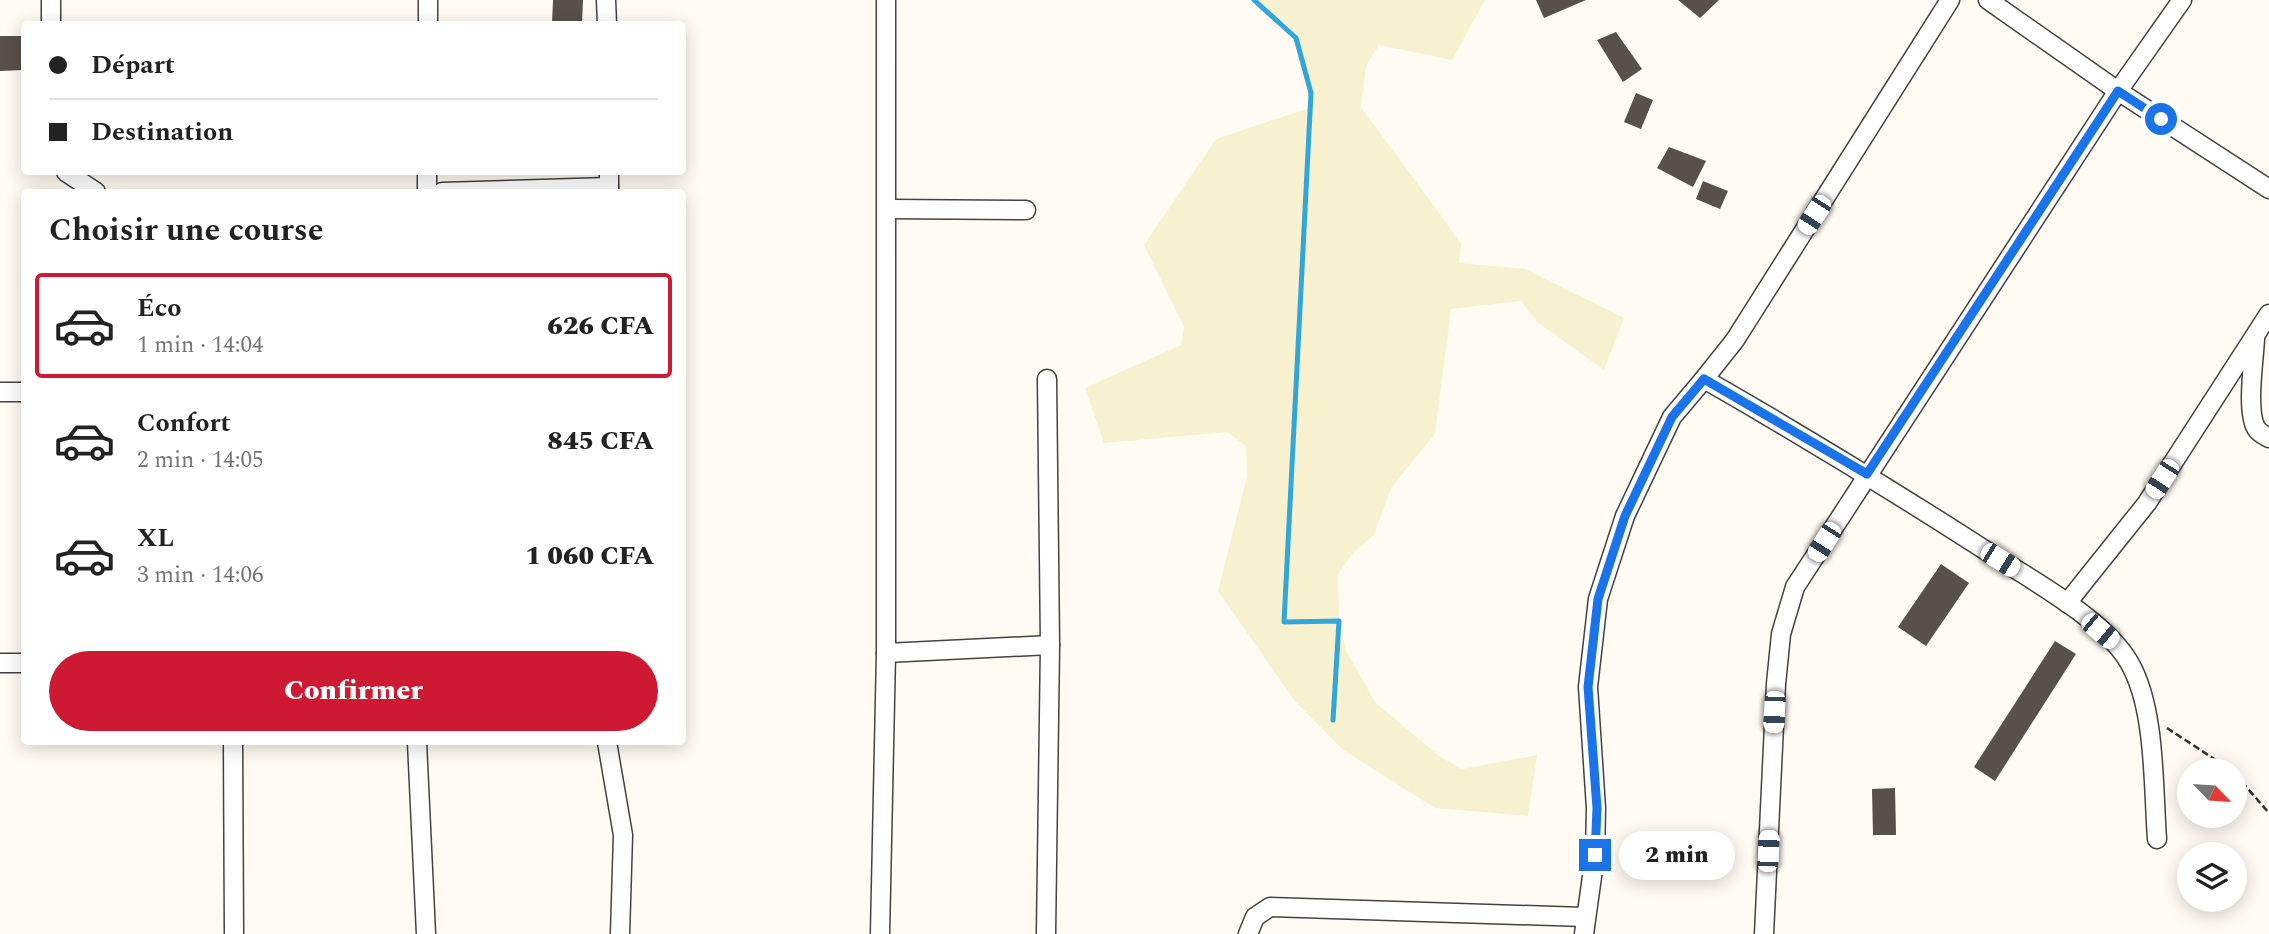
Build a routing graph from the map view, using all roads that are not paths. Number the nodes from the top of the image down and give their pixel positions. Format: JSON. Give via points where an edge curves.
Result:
{"nodes":[{"id":1,"x":51,"y":0,"type":"edge"},
{"id":2,"x":428,"y":0,"type":"edge"},
{"id":3,"x":606,"y":0,"type":"edge"},
{"id":4,"x":886,"y":0,"type":"edge"},
{"id":5,"x":1950,"y":0,"type":"edge"},
{"id":6,"x":1988,"y":0,"type":"edge"},
{"id":7,"x":2182,"y":0,"type":"edge"},
{"id":8,"x":51,"y":21,"type":"edge"},
{"id":9,"x":428,"y":21,"type":"edge"},
{"id":10,"x":607,"y":21,"type":"edge"},
{"id":11,"x":2118,"y":91,"type":"junction"},
{"id":12,"x":70,"y":175,"type":"edge"},
{"id":13,"x":609,"y":184,"type":"edge"},
{"id":14,"x":92,"y":189,"type":"edge"},
{"id":15,"x":505,"y":189,"type":"edge"},
{"id":16,"x":2269,"y":189,"type":"edge"},
{"id":17,"x":888,"y":209,"type":"junction"},
{"id":18,"x":1026,"y":210,"type":"dead end"},
{"id":19,"x":2269,"y":313,"type":"edge"},
{"id":20,"x":2255,"y":339,"type":"junction"},
{"id":21,"x":1048,"y":379,"type":"dead end"},
{"id":22,"x":1704,"y":379,"type":"junction"},
{"id":23,"x":0,"y":392,"type":"edge"},
{"id":24,"x":21,"y":392,"type":"edge"},
{"id":25,"x":2269,"y":438,"type":"edge"},
{"id":26,"x":1867,"y":474,"type":"junction"},
{"id":27,"x":2067,"y":603,"type":"junction"},
{"id":28,"x":1050,"y":645,"type":"junction"},
{"id":29,"x":886,"y":653,"type":"junction"},
{"id":30,"x":0,"y":663,"type":"edge"},
{"id":31,"x":21,"y":663,"type":"edge"},
{"id":32,"x":233,"y":745,"type":"edge"},
{"id":33,"x":417,"y":745,"type":"edge"},
{"id":34,"x":608,"y":745,"type":"edge"},
{"id":35,"x":2157,"y":839,"type":"dead end"},
{"id":36,"x":1584,"y":926,"type":"edge"},
{"id":37,"x":234,"y":934,"type":"edge"},
{"id":38,"x":426,"y":934,"type":"edge"},
{"id":39,"x":620,"y":934,"type":"edge"},
{"id":40,"x":880,"y":934,"type":"edge"},
{"id":41,"x":1046,"y":934,"type":"edge"},
{"id":42,"x":1248,"y":934,"type":"edge"},
{"id":43,"x":1764,"y":934,"type":"edge"}],
"edges":[{"from":1,"to":8,"type":"street"},
{"from":2,"to":9,"type":"street"},
{"from":3,"to":10,"type":"street"},
{"from":4,"to":17,"type":"street"},
{"from":5,"to":22,"type":"street","via":[[1735,340]]},
{"from":6,"to":11,"type":"street"},
{"from":7,"to":11,"type":"street"},
{"from":11,"to":16,"type":"street"},
{"from":11,"to":26,"type":"street"},
{"from":12,"to":14,"type":"street"},
{"from":13,"to":15,"type":"street"},
{"from":17,"to":18,"type":"street"},
{"from":17,"to":29,"type":"street"},
{"from":19,"to":20,"type":"street"},
{"from":20,"to":25,"type":"street","via":[[2254,424]]},
{"from":20,"to":27,"type":"street","via":[[2147,502]]},
{"from":21,"to":28,"type":"street"},
{"from":22,"to":26,"type":"street"},
{"from":22,"to":36,"type":"street","via":[[1672,417],[1625,516],[1598,599],[1588,687],[1597,808],[1595,855]]},
{"from":23,"to":24,"type":"street"},
{"from":26,"to":27,"type":"street"},
{"from":26,"to":43,"type":"street","via":[[1795,587],[1781,634]]},
{"from":27,"to":35,"type":"street","via":[[2117,645],[2130,663],[2147,714]]},
{"from":28,"to":29,"type":"street"},
{"from":28,"to":41,"type":"street"},
{"from":29,"to":40,"type":"street"},
{"from":30,"to":31,"type":"street"},
{"from":32,"to":37,"type":"street"},
{"from":33,"to":38,"type":"street"},
{"from":34,"to":39,"type":"street","via":[[623,835]]},
{"from":36,"to":42,"type":"street","via":[[1270,907],[1255,916]]}]}
